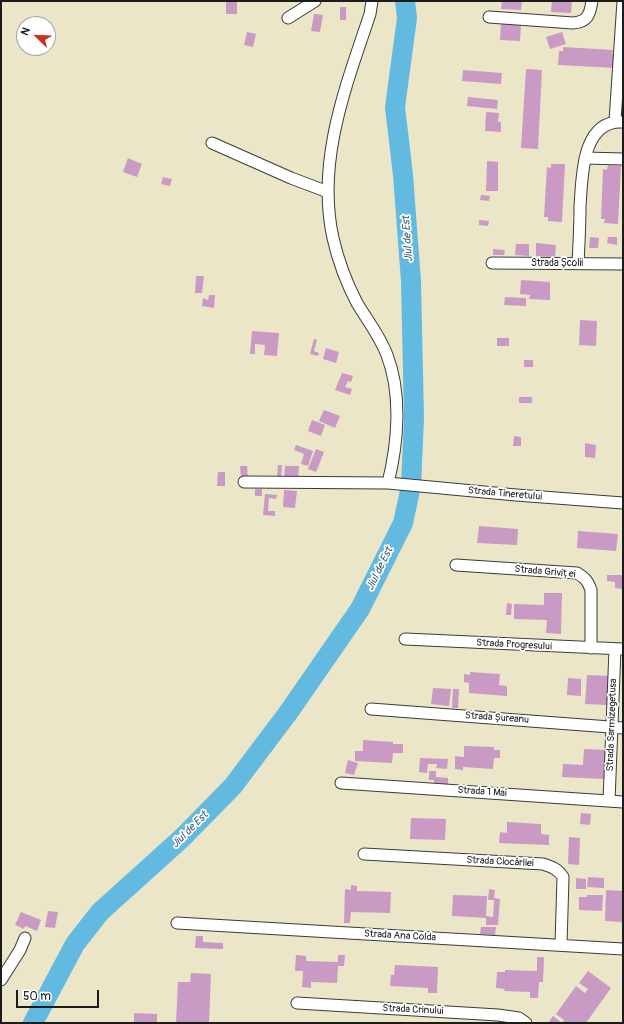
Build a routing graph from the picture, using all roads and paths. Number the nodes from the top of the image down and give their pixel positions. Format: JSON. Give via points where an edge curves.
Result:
{"nodes":[{"id":1,"x":315,"y":1,"type":"edge"},
{"id":2,"x":372,"y":1,"type":"edge"},
{"id":3,"x":592,"y":1,"type":"edge"},
{"id":4,"x":623,"y":1,"type":"edge"},
{"id":5,"x":489,"y":16,"type":"dead end"},
{"id":6,"x":288,"y":18,"type":"dead end"},
{"id":7,"x":619,"y":121,"type":"edge"},
{"id":8,"x":212,"y":143,"type":"dead end"},
{"id":9,"x":585,"y":158,"type":"junction"},
{"id":10,"x":623,"y":159,"type":"edge"},
{"id":11,"x":328,"y":192,"type":"junction"},
{"id":12,"x":492,"y":263,"type":"dead end"},
{"id":13,"x":578,"y":263,"type":"junction"},
{"id":14,"x":623,"y":264,"type":"edge"},
{"id":15,"x":244,"y":482,"type":"dead end"},
{"id":16,"x":392,"y":483,"type":"junction"},
{"id":17,"x":623,"y":503,"type":"edge"},
{"id":18,"x":456,"y":565,"type":"dead end"},
{"id":19,"x":405,"y":639,"type":"dead end"},
{"id":20,"x":591,"y":648,"type":"junction"},
{"id":21,"x":619,"y":649,"type":"edge"},
{"id":22,"x":371,"y":709,"type":"dead end"},
{"id":23,"x":612,"y":727,"type":"junction"},
{"id":24,"x":623,"y":728,"type":"edge"},
{"id":25,"x":341,"y":783,"type":"dead end"},
{"id":26,"x":609,"y":801,"type":"junction"},
{"id":27,"x":623,"y":802,"type":"edge"},
{"id":28,"x":364,"y":854,"type":"dead end"},
{"id":29,"x":177,"y":923,"type":"dead end"},
{"id":30,"x":25,"y":938,"type":"dead end"},
{"id":31,"x":561,"y":945,"type":"junction"},
{"id":32,"x":623,"y":949,"type":"edge"},
{"id":33,"x":1,"y":980,"type":"edge"},
{"id":34,"x":297,"y":1003,"type":"dead end"},
{"id":35,"x":526,"y":1023,"type":"edge"}],
"edges":[{"from":1,"to":6,"type":"street"},
{"from":2,"to":11,"type":"street","via":[[337,118],[331,145]]},
{"from":3,"to":5,"type":"street","via":[[586,19],[582,22]]},
{"from":4,"to":7,"type":"street"},
{"from":7,"to":9,"type":"street","via":[[599,130],[590,142]]},
{"from":8,"to":11,"type":"street"},
{"from":9,"to":10,"type":"street"},
{"from":9,"to":13,"type":"street"},
{"from":11,"to":16,"type":"street","via":[[333,236],[343,274],[388,356],[395,389],[396,433]]},
{"from":12,"to":13,"type":"street","name":"Strada Școlii"},
{"from":13,"to":14,"type":"street","name":"Strada Școlii"},
{"from":15,"to":16,"type":"street","name":"Strada Tineretului"},
{"from":16,"to":17,"type":"street","name":"Strada Tineretului"},
{"from":18,"to":20,"type":"street","name":"Strada Griviței","via":[[577,574],[585,578],[591,590]]},
{"from":19,"to":20,"type":"street","name":"Strada Progresului"},
{"from":20,"to":21,"type":"street","name":"Strada Progresului"},
{"from":21,"to":23,"type":"street","name":"Strada Sarmizegetusa"},
{"from":22,"to":23,"type":"street","name":"Strada Șureanu"},
{"from":23,"to":24,"type":"street","name":"Strada Șureanu"},
{"from":23,"to":26,"type":"street","name":"Strada Sarmizegetusa"},
{"from":25,"to":26,"type":"street","name":"Strada 1 Mai"},
{"from":26,"to":27,"type":"street","name":"Strada 1 Mai"},
{"from":28,"to":31,"type":"street","name":"Strada Ciocârliei","via":[[550,866],[563,877]]},
{"from":29,"to":31,"type":"street","name":"Strada Ana Colda"},
{"from":30,"to":33,"type":"street"},
{"from":31,"to":32,"type":"street","name":"Strada Ana Colda"},
{"from":34,"to":35,"type":"street","name":"Strada Crinului","via":[[498,1015],[519,1018]]}]}
